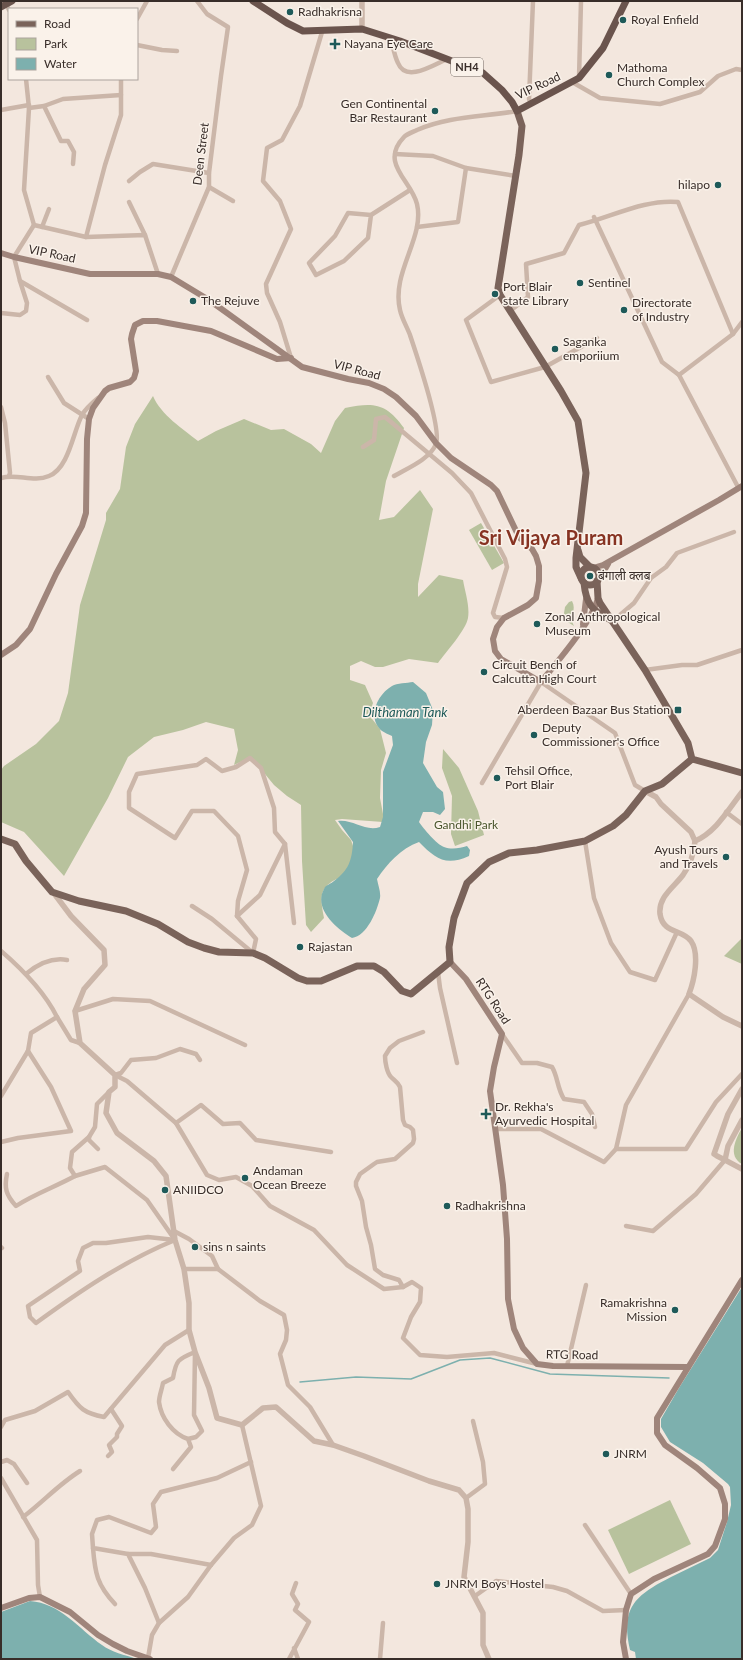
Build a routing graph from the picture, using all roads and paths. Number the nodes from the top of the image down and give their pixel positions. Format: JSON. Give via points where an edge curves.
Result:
{"nodes":[{"id":1,"x":147,"y":1,"type":"edge"},
{"id":2,"x":197,"y":1,"type":"edge"},
{"id":3,"x":254,"y":1,"type":"edge"},
{"id":4,"x":362,"y":1,"type":"edge"},
{"id":5,"x":533,"y":1,"type":"edge"},
{"id":6,"x":581,"y":1,"type":"edge"},
{"id":7,"x":626,"y":1,"type":"edge"},
{"id":8,"x":138,"y":17,"type":"edge"},
{"id":9,"x":362,"y":29,"type":"junction"},
{"id":10,"x":322,"y":32,"type":"junction"},
{"id":11,"x":391,"y":38,"type":"junction"},
{"id":12,"x":138,"y":45,"type":"edge"},
{"id":13,"x":177,"y":52,"type":"dead end"},
{"id":14,"x":447,"y":59,"type":"junction"},
{"id":15,"x":742,"y":70,"type":"edge"},
{"id":16,"x":579,"y":78,"type":"junction"},
{"id":17,"x":26,"y":80,"type":"edge"},
{"id":18,"x":121,"y":80,"type":"edge"},
{"id":19,"x":572,"y":82,"type":"junction"},
{"id":20,"x":121,"y":95,"type":"junction"},
{"id":21,"x":531,"y":104,"type":"junction"},
{"id":22,"x":29,"y":106,"type":"junction"},
{"id":23,"x":44,"y":106,"type":"junction"},
{"id":24,"x":1,"y":110,"type":"edge"},
{"id":25,"x":517,"y":110,"type":"junction"},
{"id":26,"x":395,"y":154,"type":"junction"},
{"id":27,"x":73,"y":164,"type":"dead end"},
{"id":28,"x":466,"y":168,"type":"junction"},
{"id":29,"x":209,"y":173,"type":"junction"},
{"id":30,"x":516,"y":176,"type":"junction"},
{"id":31,"x":129,"y":181,"type":"dead end"},
{"id":32,"x":209,"y":187,"type":"junction"},
{"id":33,"x":410,"y":190,"type":"junction"},
{"id":34,"x":232,"y":201,"type":"dead end"},
{"id":35,"x":129,"y":202,"type":"dead end"},
{"id":36,"x":49,"y":209,"type":"dead end"},
{"id":37,"x":371,"y":215,"type":"junction"},
{"id":38,"x":595,"y":219,"type":"junction"},
{"id":39,"x":34,"y":225,"type":"junction"},
{"id":40,"x":42,"y":227,"type":"junction"},
{"id":41,"x":417,"y":227,"type":"junction"},
{"id":42,"x":146,"y":235,"type":"junction"},
{"id":43,"x":86,"y":237,"type":"junction"},
{"id":44,"x":1,"y":253,"type":"edge"},
{"id":45,"x":14,"y":257,"type":"junction"},
{"id":46,"x":158,"y":274,"type":"junction"},
{"id":47,"x":171,"y":277,"type":"junction"},
{"id":48,"x":20,"y":281,"type":"junction"},
{"id":49,"x":500,"y":296,"type":"junction"},
{"id":50,"x":510,"y":311,"type":"junction"},
{"id":51,"x":1,"y":313,"type":"edge"},
{"id":52,"x":87,"y":320,"type":"dead end"},
{"id":53,"x":742,"y":322,"type":"edge"},
{"id":54,"x":732,"y":334,"type":"junction"},
{"id":55,"x":597,"y":338,"type":"dead end"},
{"id":56,"x":291,"y":358,"type":"junction"},
{"id":57,"x":545,"y":367,"type":"junction"},
{"id":58,"x":679,"y":375,"type":"junction"},
{"id":59,"x":48,"y":377,"type":"dead end"},
{"id":60,"x":100,"y":396,"type":"junction"},
{"id":61,"x":1,"y":407,"type":"edge"},
{"id":62,"x":82,"y":416,"type":"junction"},
{"id":63,"x":89,"y":419,"type":"junction"},
{"id":64,"x":436,"y":443,"type":"junction"},
{"id":65,"x":363,"y":447,"type":"dead end"},
{"id":66,"x":430,"y":454,"type":"junction"},
{"id":67,"x":8,"y":476,"type":"junction"},
{"id":68,"x":394,"y":476,"type":"dead end"},
{"id":69,"x":1,"y":478,"type":"edge"},
{"id":70,"x":740,"y":486,"type":"edge"},
{"id":71,"x":734,"y":532,"type":"dead end"},
{"id":72,"x":578,"y":548,"type":"junction"},
{"id":73,"x":610,"y":561,"type":"junction"},
{"id":74,"x":592,"y":567,"type":"junction"},
{"id":75,"x":583,"y":580,"type":"junction"},
{"id":76,"x":598,"y":580,"type":"junction"},
{"id":77,"x":598,"y":598,"type":"junction"},
{"id":78,"x":586,"y":599,"type":"junction"},
{"id":79,"x":594,"y":610,"type":"junction"},
{"id":80,"x":504,"y":618,"type":"junction"},
{"id":81,"x":613,"y":621,"type":"junction"},
{"id":82,"x":582,"y":628,"type":"junction"},
{"id":83,"x":742,"y":650,"type":"edge"},
{"id":84,"x":1,"y":655,"type":"edge"},
{"id":85,"x":645,"y":670,"type":"junction"},
{"id":86,"x":541,"y":682,"type":"junction"},
{"id":87,"x":692,"y":758,"type":"junction"},
{"id":88,"x":742,"y":773,"type":"edge"},
{"id":89,"x":482,"y":784,"type":"dead end"},
{"id":90,"x":645,"y":791,"type":"junction"},
{"id":91,"x":742,"y":792,"type":"edge"},
{"id":92,"x":726,"y":812,"type":"junction"},
{"id":93,"x":742,"y":824,"type":"edge"},
{"id":94,"x":1,"y":839,"type":"edge"},
{"id":95,"x":584,"y":841,"type":"junction"},
{"id":96,"x":695,"y":841,"type":"junction"},
{"id":97,"x":285,"y":844,"type":"junction"},
{"id":98,"x":52,"y":892,"type":"junction"},
{"id":99,"x":192,"y":906,"type":"dead end"},
{"id":100,"x":238,"y":916,"type":"junction"},
{"id":101,"x":294,"y":922,"type":"dead end"},
{"id":102,"x":677,"y":932,"type":"junction"},
{"id":103,"x":1,"y":951,"type":"edge"},
{"id":104,"x":253,"y":953,"type":"junction"},
{"id":105,"x":67,"y":960,"type":"dead end"},
{"id":106,"x":450,"y":962,"type":"junction"},
{"id":107,"x":438,"y":972,"type":"junction"},
{"id":108,"x":26,"y":974,"type":"junction"},
{"id":109,"x":689,"y":994,"type":"junction"},
{"id":110,"x":75,"y":1011,"type":"junction"},
{"id":111,"x":57,"y":1017,"type":"junction"},
{"id":112,"x":742,"y":1026,"type":"edge"},
{"id":113,"x":422,"y":1032,"type":"dead end"},
{"id":114,"x":502,"y":1034,"type":"junction"},
{"id":115,"x":80,"y":1043,"type":"junction"},
{"id":116,"x":245,"y":1046,"type":"dead end"},
{"id":117,"x":28,"y":1051,"type":"junction"},
{"id":118,"x":200,"y":1060,"type":"dead end"},
{"id":119,"x":457,"y":1063,"type":"dead end"},
{"id":120,"x":742,"y":1074,"type":"edge"},
{"id":121,"x":115,"y":1075,"type":"junction"},
{"id":122,"x":742,"y":1089,"type":"edge"},
{"id":123,"x":109,"y":1092,"type":"junction"},
{"id":124,"x":1,"y":1096,"type":"edge"},
{"id":125,"x":742,"y":1120,"type":"edge"},
{"id":126,"x":176,"y":1123,"type":"junction"},
{"id":127,"x":595,"y":1127,"type":"dead end"},
{"id":128,"x":496,"y":1129,"type":"junction"},
{"id":129,"x":89,"y":1137,"type":"junction"},
{"id":130,"x":1,"y":1142,"type":"edge"},
{"id":131,"x":98,"y":1149,"type":"dead end"},
{"id":132,"x":616,"y":1149,"type":"junction"},
{"id":133,"x":331,"y":1152,"type":"dead end"},
{"id":134,"x":725,"y":1160,"type":"junction"},
{"id":135,"x":742,"y":1169,"type":"edge"},
{"id":136,"x":7,"y":1174,"type":"dead end"},
{"id":137,"x":75,"y":1176,"type":"junction"},
{"id":138,"x":626,"y":1226,"type":"dead end"},
{"id":139,"x":174,"y":1231,"type":"junction"},
{"id":140,"x":175,"y":1240,"type":"junction"},
{"id":141,"x":184,"y":1270,"type":"junction"},
{"id":142,"x":218,"y":1270,"type":"junction"},
{"id":143,"x":742,"y":1280,"type":"edge"},
{"id":144,"x":586,"y":1285,"type":"dead end"},
{"id":145,"x":403,"y":1287,"type":"junction"},
{"id":146,"x":189,"y":1330,"type":"junction"},
{"id":147,"x":195,"y":1352,"type":"junction"},
{"id":148,"x":536,"y":1364,"type":"junction"},
{"id":149,"x":567,"y":1366,"type":"junction"},
{"id":150,"x":688,"y":1367,"type":"junction"},
{"id":151,"x":112,"y":1409,"type":"junction"},
{"id":152,"x":473,"y":1421,"type":"dead end"},
{"id":153,"x":242,"y":1425,"type":"junction"},
{"id":154,"x":1,"y":1427,"type":"edge"},
{"id":155,"x":188,"y":1438,"type":"junction"},
{"id":156,"x":333,"y":1445,"type":"junction"},
{"id":157,"x":108,"y":1456,"type":"dead end"},
{"id":158,"x":1,"y":1462,"type":"edge"},
{"id":159,"x":251,"y":1462,"type":"junction"},
{"id":160,"x":173,"y":1469,"type":"dead end"},
{"id":161,"x":80,"y":1471,"type":"dead end"},
{"id":162,"x":1,"y":1478,"type":"edge"},
{"id":163,"x":27,"y":1483,"type":"dead end"},
{"id":164,"x":466,"y":1498,"type":"junction"},
{"id":165,"x":23,"y":1517,"type":"junction"},
{"id":166,"x":585,"y":1525,"type":"dead end"},
{"id":167,"x":93,"y":1548,"type":"junction"},
{"id":168,"x":128,"y":1554,"type":"junction"},
{"id":169,"x":211,"y":1565,"type":"junction"},
{"id":170,"x":296,"y":1582,"type":"dead end"},
{"id":171,"x":631,"y":1594,"type":"junction"},
{"id":172,"x":475,"y":1596,"type":"junction"},
{"id":173,"x":40,"y":1597,"type":"junction"},
{"id":174,"x":115,"y":1604,"type":"dead end"},
{"id":175,"x":1,"y":1608,"type":"edge"},
{"id":176,"x":626,"y":1610,"type":"junction"},
{"id":177,"x":384,"y":1623,"type":"dead end"},
{"id":178,"x":159,"y":1624,"type":"junction"},
{"id":179,"x":294,"y":1648,"type":"junction"},
{"id":180,"x":149,"y":1659,"type":"edge"},
{"id":181,"x":289,"y":1659,"type":"edge"},
{"id":182,"x":298,"y":1659,"type":"edge"},
{"id":183,"x":380,"y":1659,"type":"edge"},
{"id":184,"x":489,"y":1659,"type":"edge"},
{"id":185,"x":626,"y":1659,"type":"edge"}],
"edges":[{"from":1,"to":8,"type":"street"},
{"from":2,"to":29,"type":"street","name":"Deen Street","via":[[207,14],[228,27]]},
{"from":3,"to":10,"type":"highway","name":"VIP Road","number":"NH4","via":[[303,31]]},
{"from":4,"to":9,"type":"street"},
{"from":5,"to":21,"type":"street","via":[[529,99]]},
{"from":6,"to":16,"type":"street"},
{"from":7,"to":16,"type":"highway","name":"VIP Road","via":[[603,48]]},
{"from":9,"to":10,"type":"highway","name":"VIP Road","number":"NH4"},
{"from":9,"to":11,"type":"highway","name":"VIP Road","number":"NH4"},
{"from":10,"to":56,"type":"street","via":[[300,106],[282,140],[267,148],[263,181],[280,200],[291,229],[266,284]]},
{"from":11,"to":14,"type":"highway","name":"VIP Road","number":"NH4"},
{"from":11,"to":14,"type":"street","via":[[398,64],[405,71],[414,73]]},
{"from":12,"to":13,"type":"street"},
{"from":14,"to":25,"type":"highway","name":"VIP Road","number":"NH4","via":[[483,73],[502,90]]},
{"from":15,"to":19,"type":"street","via":[[736,69],[718,76],[700,92],[660,104],[600,98]]},
{"from":16,"to":19,"type":"highway","name":"VIP Road"},
{"from":17,"to":22,"type":"street"},
{"from":18,"to":20,"type":"street"},
{"from":19,"to":21,"type":"highway","name":"VIP Road"},
{"from":20,"to":23,"type":"street","via":[[63,99]]},
{"from":20,"to":43,"type":"street","via":[[121,115]]},
{"from":21,"to":25,"type":"highway","name":"VIP Road"},
{"from":22,"to":23,"type":"street"},
{"from":22,"to":24,"type":"street"},
{"from":22,"to":39,"type":"street","via":[[24,190]]},
{"from":23,"to":27,"type":"street","via":[[61,141],[68,141],[74,152]]},
{"from":25,"to":26,"type":"street","via":[[428,125],[405,136],[396,148]]},
{"from":25,"to":30,"type":"main road","via":[[522,126]]},
{"from":26,"to":28,"type":"street","via":[[433,156]]},
{"from":26,"to":33,"type":"street","via":[[396,169]]},
{"from":28,"to":30,"type":"street"},
{"from":28,"to":41,"type":"street","via":[[458,222]]},
{"from":29,"to":31,"type":"street","via":[[153,164]]},
{"from":29,"to":32,"type":"street","name":"Deen Street"},
{"from":30,"to":49,"type":"main road","via":[[498,288]]},
{"from":32,"to":34,"type":"street"},
{"from":32,"to":47,"type":"street","name":"Deen Street"},
{"from":33,"to":37,"type":"street"},
{"from":33,"to":41,"type":"street","via":[[417,205]]},
{"from":35,"to":42,"type":"street"},
{"from":36,"to":40,"type":"street"},
{"from":37,"to":37,"type":"street","via":[[348,213],[335,236],[309,263],[316,275],[344,261],[368,238]]},
{"from":38,"to":50,"type":"street","via":[[579,225],[564,253],[526,264],[528,297]]},
{"from":38,"to":54,"type":"street","via":[[650,203],[678,202]]},
{"from":38,"to":58,"type":"street","via":[[662,362]]},
{"from":39,"to":40,"type":"street"},
{"from":39,"to":45,"type":"street"},
{"from":40,"to":43,"type":"street"},
{"from":41,"to":64,"type":"street","via":[[400,277],[400,310],[432,407]]},
{"from":42,"to":43,"type":"street"},
{"from":42,"to":46,"type":"street"},
{"from":44,"to":45,"type":"main road","name":"VIP Road"},
{"from":45,"to":46,"type":"main road","name":"VIP Road","via":[[90,274]]},
{"from":45,"to":48,"type":"street"},
{"from":46,"to":47,"type":"main road","name":"VIP Road"},
{"from":47,"to":56,"type":"main road","name":"VIP Road","via":[[209,300]]},
{"from":48,"to":51,"type":"street","via":[[27,303],[26,311],[20,315]]},
{"from":48,"to":52,"type":"street"},
{"from":49,"to":50,"type":"main road"},
{"from":49,"to":57,"type":"street","via":[[466,320],[491,382]]},
{"from":50,"to":57,"type":"main road"},
{"from":53,"to":54,"type":"street"},
{"from":54,"to":58,"type":"street"},
{"from":55,"to":57,"type":"street"},
{"from":56,"to":60,"type":"main road","via":[[277,359],[211,331],[157,321],[143,321],[135,325],[132,334],[136,371],[134,378],[130,382],[109,388]]},
{"from":56,"to":64,"type":"main road","name":"VIP Road","via":[[302,367],[384,389],[416,416]]},
{"from":57,"to":72,"type":"main road","via":[[578,421],[586,473]]},
{"from":58,"to":70,"type":"street"},
{"from":59,"to":62,"type":"street","via":[[64,403]]},
{"from":60,"to":62,"type":"street"},
{"from":60,"to":63,"type":"main road"},
{"from":61,"to":67,"type":"street","via":[[8,452]]},
{"from":62,"to":63,"type":"street"},
{"from":62,"to":67,"type":"street","via":[[70,448],[51,475],[39,480]]},
{"from":63,"to":84,"type":"main road","via":[[85,520],[30,629],[16,645]]},
{"from":64,"to":66,"type":"street"},
{"from":64,"to":80,"type":"main road","name":"VIP Road","via":[[451,458],[497,491],[519,537],[536,556],[539,581],[536,598],[528,606]]},
{"from":65,"to":66,"type":"street","via":[[374,440],[376,419],[385,417]]},
{"from":66,"to":68,"type":"street"},
{"from":66,"to":80,"type":"street","via":[[471,494],[505,559],[506,567],[493,613],[495,617]]},
{"from":67,"to":69,"type":"street"},
{"from":70,"to":73,"type":"main road"},
{"from":71,"to":81,"type":"street","via":[[677,553],[666,567],[651,578],[634,603]]},
{"from":72,"to":74,"type":"main road","via":[[580,557]]},
{"from":72,"to":75,"type":"main road","via":[[576,567]]},
{"from":73,"to":74,"type":"main road","via":[[603,566]]},
{"from":73,"to":76,"type":"main road"},
{"from":74,"to":75,"type":"main road","via":[[583,570]]},
{"from":74,"to":76,"type":"main road","via":[[599,573]]},
{"from":75,"to":76,"type":"main road","via":[[590,585]]},
{"from":75,"to":78,"type":"main road"},
{"from":76,"to":77,"type":"main road"},
{"from":77,"to":78,"type":"main road","via":[[591,593]]},
{"from":77,"to":79,"type":"main road"},
{"from":77,"to":81,"type":"main road"},
{"from":78,"to":79,"type":"main road"},
{"from":78,"to":82,"type":"main road"},
{"from":79,"to":81,"type":"main road"},
{"from":79,"to":82,"type":"main road"},
{"from":80,"to":86,"type":"main road","via":[[497,627],[493,639],[495,651],[501,659]]},
{"from":81,"to":85,"type":"main road"},
{"from":82,"to":86,"type":"main road"},
{"from":83,"to":85,"type":"street","via":[[696,665]]},
{"from":85,"to":87,"type":"main road","via":[[688,743]]},
{"from":86,"to":89,"type":"street"},
{"from":86,"to":90,"type":"street","via":[[615,733],[634,785]]},
{"from":87,"to":88,"type":"main road"},
{"from":87,"to":90,"type":"main road","via":[[662,784]]},
{"from":90,"to":95,"type":"main road","via":[[626,815],[613,826]]},
{"from":90,"to":96,"type":"street","via":[[656,796],[660,804],[691,832]]},
{"from":91,"to":92,"type":"street"},
{"from":92,"to":93,"type":"street"},
{"from":92,"to":96,"type":"street","via":[[706,836]]},
{"from":94,"to":98,"type":"main road","via":[[15,844]]},
{"from":95,"to":102,"type":"street","via":[[594,898],[611,943],[630,972],[655,980]]},
{"from":95,"to":106,"type":"main road","via":[[509,854],[489,862],[467,883],[454,918],[449,947]]},
{"from":96,"to":102,"type":"street","via":[[692,856],[683,874],[665,895],[661,905],[660,914],[664,922],[669,929]]},
{"from":97,"to":100,"type":"street","via":[[260,895]]},
{"from":97,"to":100,"type":"street","via":[[275,832],[274,808],[261,768],[250,758],[236,767],[222,771],[206,759],[197,765],[137,774],[129,792],[129,808],[175,838],[192,811],[214,812],[238,836],[247,870],[238,901]]},
{"from":97,"to":101,"type":"street"},
{"from":98,"to":104,"type":"main road","via":[[79,901],[126,911],[204,948],[219,952]]},
{"from":98,"to":110,"type":"street","via":[[104,950],[105,966],[84,989]]},
{"from":99,"to":104,"type":"street"},
{"from":100,"to":104,"type":"street","via":[[256,939]]},
{"from":102,"to":109,"type":"street","via":[[690,940],[694,947],[694,980]]},
{"from":103,"to":108,"type":"street"},
{"from":104,"to":107,"type":"main road","via":[[298,978],[316,982],[357,966],[374,966],[384,972],[396,986],[410,994]]},
{"from":105,"to":108,"type":"street","via":[[57,958],[38,964]]},
{"from":106,"to":107,"type":"main road"},
{"from":106,"to":114,"type":"main road","name":"RTG Road","via":[[466,979]]},
{"from":107,"to":119,"type":"street"},
{"from":108,"to":111,"type":"street","via":[[49,1001]]},
{"from":109,"to":112,"type":"street","via":[[723,1017]]},
{"from":109,"to":132,"type":"street","via":[[626,1105]]},
{"from":110,"to":115,"type":"street"},
{"from":110,"to":116,"type":"street","via":[[113,999],[150,1000]]},
{"from":111,"to":115,"type":"street","via":[[71,1040]]},
{"from":111,"to":117,"type":"street","via":[[32,1033]]},
{"from":113,"to":145,"type":"street","via":[[399,1041],[385,1056],[389,1074],[400,1087],[403,1120],[405,1125],[413,1130],[412,1143],[395,1159],[377,1162],[360,1174],[356,1182],[376,1269],[383,1275],[399,1280]]},
{"from":114,"to":127,"type":"street","via":[[522,1063],[552,1067],[556,1074],[558,1089],[564,1098],[584,1102],[592,1114]]},
{"from":114,"to":128,"type":"main road","name":"RTG Road","via":[[490,1091]]},
{"from":115,"to":121,"type":"street"},
{"from":117,"to":124,"type":"street"},
{"from":117,"to":130,"type":"street","via":[[51,1087],[71,1131]]},
{"from":118,"to":121,"type":"street","via":[[196,1054],[180,1049],[156,1058],[131,1060],[121,1073]]},
{"from":120,"to":132,"type":"street","via":[[716,1102],[686,1149]]},
{"from":121,"to":123,"type":"street","via":[[115,1087]]},
{"from":121,"to":126,"type":"street","via":[[127,1081]]},
{"from":122,"to":134,"type":"street","via":[[728,1114],[714,1154]]},
{"from":123,"to":129,"type":"street","via":[[96,1104],[95,1127]]},
{"from":123,"to":139,"type":"street","via":[[106,1113],[117,1133],[154,1161],[166,1176]]},
{"from":125,"to":134,"type":"street","via":[[728,1146]]},
{"from":126,"to":133,"type":"street","via":[[201,1105],[223,1124],[240,1123],[256,1140]]},
{"from":126,"to":145,"type":"street","via":[[207,1175],[219,1180],[236,1177],[252,1186],[270,1206],[314,1230],[347,1265],[384,1289]]},
{"from":128,"to":132,"type":"street","via":[[541,1129],[604,1162]]},
{"from":128,"to":148,"type":"main road","name":"RTG Road","via":[[507,1239],[508,1299],[514,1329],[523,1348]]},
{"from":129,"to":131,"type":"street"},
{"from":129,"to":137,"type":"street","via":[[72,1152],[70,1168]]},
{"from":134,"to":135,"type":"street"},
{"from":134,"to":138,"type":"street","via":[[696,1194],[653,1231]]},
{"from":136,"to":137,"type":"street","via":[[6,1191],[8,1198],[16,1206]]},
{"from":137,"to":140,"type":"street","via":[[105,1167],[148,1200]]},
{"from":139,"to":140,"type":"street"},
{"from":139,"to":142,"type":"street","via":[[212,1256]]},
{"from":140,"to":140,"type":"street","via":[[148,1236],[94,1243],[83,1248],[78,1261],[80,1271],[28,1306],[30,1318],[36,1323],[100,1278]]},
{"from":140,"to":141,"type":"street"},
{"from":141,"to":142,"type":"street"},
{"from":141,"to":146,"type":"street","via":[[189,1303]]},
{"from":142,"to":156,"type":"street","via":[[284,1315],[286,1340],[280,1354],[288,1385],[310,1407]]},
{"from":143,"to":150,"type":"main road"},
{"from":144,"to":149,"type":"street"},
{"from":145,"to":148,"type":"street","via":[[412,1282],[421,1288],[420,1302],[403,1338],[420,1355],[447,1357],[494,1353]]},
{"from":146,"to":147,"type":"street"},
{"from":146,"to":151,"type":"street","via":[[165,1345]]},
{"from":147,"to":153,"type":"street","via":[[217,1418]]},
{"from":147,"to":155,"type":"street","via":[[194,1415],[202,1432],[196,1437]]},
{"from":147,"to":155,"type":"street","via":[[179,1359],[172,1378],[163,1383],[159,1402],[166,1423],[182,1437]]},
{"from":148,"to":149,"type":"main road","name":"RTG Road"},
{"from":149,"to":150,"type":"main road","name":"RTG Road"},
{"from":150,"to":171,"type":"main road","via":[[657,1418],[657,1433],[665,1445],[720,1488],[725,1504],[725,1519],[715,1546],[708,1554],[654,1579]]},
{"from":151,"to":154,"type":"street","via":[[104,1417],[88,1414],[76,1404],[68,1392],[35,1411],[5,1420]]},
{"from":151,"to":157,"type":"street","via":[[122,1426],[116,1434],[118,1437],[109,1446],[112,1452]]},
{"from":152,"to":164,"type":"street","via":[[483,1462],[485,1484]]},
{"from":153,"to":156,"type":"street","via":[[263,1408],[276,1406],[314,1441]]},
{"from":153,"to":159,"type":"street"},
{"from":155,"to":160,"type":"street","via":[[191,1447]]},
{"from":156,"to":164,"type":"street","via":[[459,1490]]},
{"from":158,"to":163,"type":"street","via":[[7,1460],[14,1464]]},
{"from":159,"to":167,"type":"street","via":[[218,1478],[161,1492],[152,1504],[156,1527],[151,1533],[108,1517],[97,1520],[92,1534]]},
{"from":159,"to":169,"type":"street","via":[[261,1506],[252,1526],[234,1538]]},
{"from":161,"to":165,"type":"street","via":[[63,1482]]},
{"from":162,"to":165,"type":"street"},
{"from":164,"to":172,"type":"street","via":[[468,1536],[464,1577]]},
{"from":165,"to":173,"type":"street","via":[[37,1540]]},
{"from":166,"to":171,"type":"street"},
{"from":167,"to":168,"type":"street"},
{"from":167,"to":174,"type":"street","via":[[94,1571],[104,1592]]},
{"from":168,"to":169,"type":"street","via":[[151,1554]]},
{"from":168,"to":178,"type":"street"},
{"from":169,"to":178,"type":"street","via":[[188,1597]]},
{"from":170,"to":179,"type":"street","via":[[292,1594],[298,1604],[295,1610],[309,1622]]},
{"from":171,"to":176,"type":"main road"},
{"from":172,"to":176,"type":"street","via":[[496,1581],[567,1590],[603,1611]]},
{"from":172,"to":184,"type":"street","via":[[483,1613],[482,1645]]},
{"from":173,"to":175,"type":"main road","via":[[29,1598]]},
{"from":173,"to":180,"type":"main road","via":[[70,1612],[113,1644]]},
{"from":176,"to":185,"type":"main road","via":[[623,1642]]},
{"from":177,"to":183,"type":"street"},
{"from":178,"to":180,"type":"street","via":[[152,1635]]},
{"from":179,"to":181,"type":"street"},
{"from":179,"to":182,"type":"street"}]}
